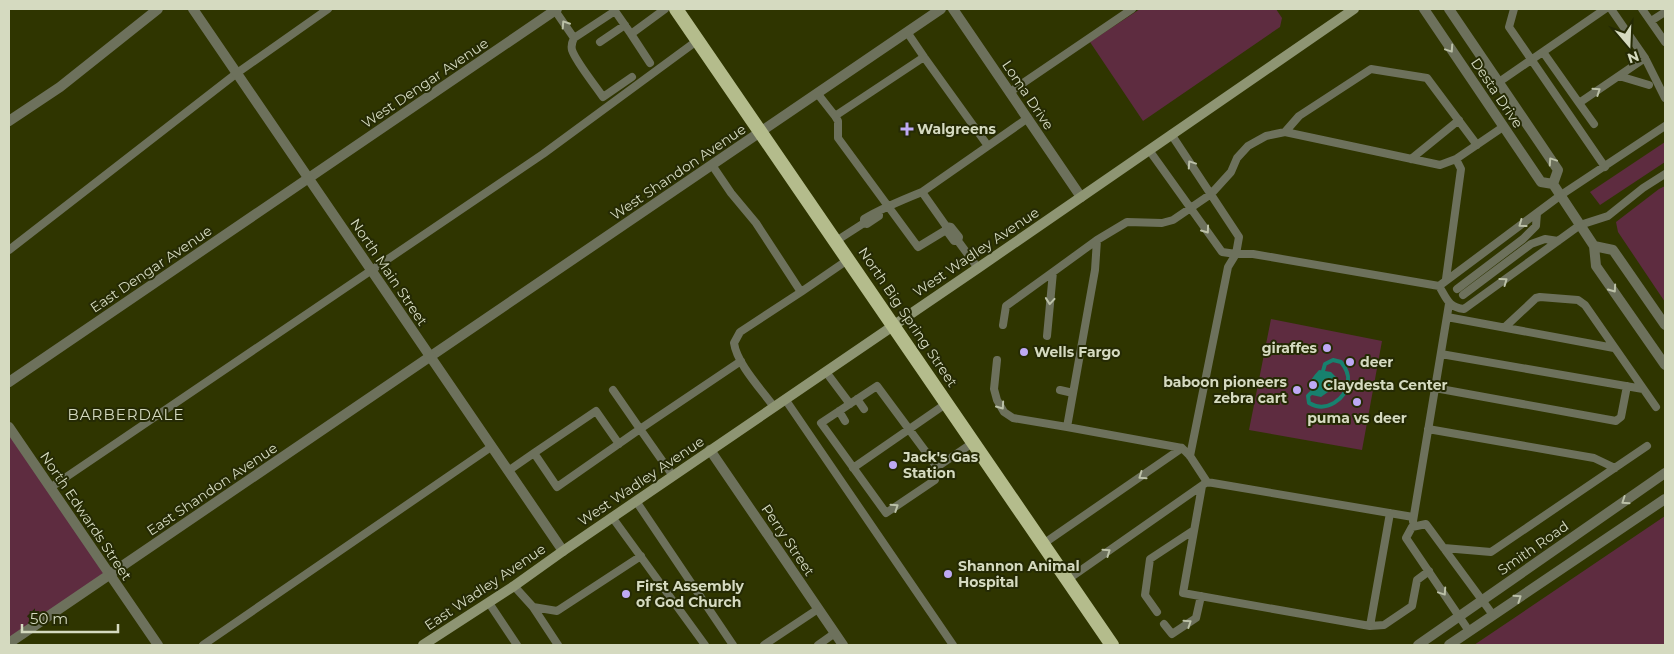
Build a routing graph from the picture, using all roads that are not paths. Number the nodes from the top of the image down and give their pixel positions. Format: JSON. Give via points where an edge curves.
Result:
{"nodes":[{"id":1,"x":158,"y":9,"type":"edge"},
{"id":2,"x":193,"y":9,"type":"edge"},
{"id":3,"x":328,"y":9,"type":"edge"},
{"id":4,"x":556,"y":9,"type":"edge"},
{"id":5,"x":665,"y":9,"type":"edge"},
{"id":6,"x":676,"y":9,"type":"edge"},
{"id":7,"x":940,"y":9,"type":"edge"},
{"id":8,"x":952,"y":9,"type":"edge"},
{"id":9,"x":1132,"y":9,"type":"edge"},
{"id":10,"x":1352,"y":9,"type":"edge"},
{"id":11,"x":1424,"y":9,"type":"edge"},
{"id":12,"x":1449,"y":9,"type":"edge"},
{"id":13,"x":1514,"y":9,"type":"edge"},
{"id":14,"x":1605,"y":9,"type":"edge"},
{"id":15,"x":1611,"y":9,"type":"edge"},
{"id":16,"x":1642,"y":9,"type":"edge"},
{"id":17,"x":1665,"y":12,"type":"edge"},
{"id":18,"x":1651,"y":21,"type":"junction"},
{"id":19,"x":625,"y":26,"type":"junction"},
{"id":20,"x":907,"y":32,"type":"junction"},
{"id":21,"x":631,"y":34,"type":"junction"},
{"id":22,"x":1664,"y":37,"type":"edge"},
{"id":23,"x":574,"y":38,"type":"junction"},
{"id":24,"x":698,"y":40,"type":"junction"},
{"id":25,"x":600,"y":42,"type":"dead end"},
{"id":26,"x":584,"y":52,"type":"dead end"},
{"id":27,"x":1543,"y":52,"type":"junction"},
{"id":28,"x":924,"y":57,"type":"junction"},
{"id":29,"x":576,"y":58,"type":"junction"},
{"id":30,"x":1645,"y":58,"type":"junction"},
{"id":31,"x":1531,"y":60,"type":"junction"},
{"id":32,"x":650,"y":63,"type":"dead end"},
{"id":33,"x":237,"y":73,"type":"junction"},
{"id":34,"x":1619,"y":76,"type":"junction"},
{"id":35,"x":632,"y":77,"type":"dead end"},
{"id":36,"x":1499,"y":82,"type":"junction"},
{"id":37,"x":1649,"y":85,"type":"dead end"},
{"id":38,"x":1010,"y":92,"type":"junction"},
{"id":39,"x":817,"y":93,"type":"junction"},
{"id":40,"x":1665,"y":98,"type":"edge"},
{"id":41,"x":1579,"y":102,"type":"junction"},
{"id":42,"x":835,"y":116,"type":"junction"},
{"id":43,"x":1028,"y":118,"type":"junction"},
{"id":44,"x":1459,"y":120,"type":"junction"},
{"id":45,"x":9,"y":121,"type":"edge"},
{"id":46,"x":1594,"y":124,"type":"dead end"},
{"id":47,"x":1665,"y":126,"type":"edge"},
{"id":48,"x":1503,"y":127,"type":"junction"},
{"id":49,"x":760,"y":132,"type":"junction"},
{"id":50,"x":1285,"y":132,"type":"junction"},
{"id":51,"x":1171,"y":134,"type":"junction"},
{"id":52,"x":1477,"y":145,"type":"junction"},
{"id":53,"x":988,"y":146,"type":"junction"},
{"id":54,"x":1149,"y":150,"type":"junction"},
{"id":55,"x":1411,"y":159,"type":"junction"},
{"id":56,"x":1456,"y":159,"type":"junction"},
{"id":57,"x":712,"y":165,"type":"junction"},
{"id":58,"x":1605,"y":167,"type":"junction"},
{"id":59,"x":1665,"y":174,"type":"edge"},
{"id":60,"x":309,"y":179,"type":"junction"},
{"id":61,"x":1553,"y":184,"type":"junction"},
{"id":62,"x":922,"y":192,"type":"junction"},
{"id":63,"x":1211,"y":194,"type":"junction"},
{"id":64,"x":1561,"y":195,"type":"junction"},
{"id":65,"x":1081,"y":196,"type":"junction"},
{"id":66,"x":888,"y":206,"type":"junction"},
{"id":67,"x":1190,"y":208,"type":"junction"},
{"id":68,"x":1537,"y":212,"type":"junction"},
{"id":69,"x":1580,"y":225,"type":"junction"},
{"id":70,"x":1536,"y":226,"type":"junction"},
{"id":71,"x":946,"y":228,"type":"junction"},
{"id":72,"x":1545,"y":239,"type":"junction"},
{"id":73,"x":836,"y":240,"type":"junction"},
{"id":74,"x":1097,"y":240,"type":"junction"},
{"id":75,"x":1558,"y":241,"type":"junction"},
{"id":76,"x":1594,"y":246,"type":"junction"},
{"id":77,"x":9,"y":250,"type":"edge"},
{"id":78,"x":1236,"y":254,"type":"junction"},
{"id":79,"x":849,"y":259,"type":"junction"},
{"id":80,"x":978,"y":268,"type":"junction"},
{"id":81,"x":371,"y":270,"type":"junction"},
{"id":82,"x":1052,"y":272,"type":"junction"},
{"id":83,"x":1446,"y":279,"type":"junction"},
{"id":84,"x":1439,"y":286,"type":"junction"},
{"id":85,"x":801,"y":292,"type":"junction"},
{"id":86,"x":1450,"y":304,"type":"junction"},
{"id":87,"x":1447,"y":317,"type":"junction"},
{"id":88,"x":894,"y":325,"type":"junction"},
{"id":89,"x":1003,"y":325,"type":"dead end"},
{"id":90,"x":1505,"y":326,"type":"junction"},
{"id":91,"x":1665,"y":326,"type":"edge"},
{"id":92,"x":1047,"y":336,"type":"dead end"},
{"id":93,"x":1614,"y":348,"type":"junction"},
{"id":94,"x":1441,"y":354,"type":"junction"},
{"id":95,"x":430,"y":358,"type":"junction"},
{"id":96,"x":741,"y":360,"type":"junction"},
{"id":97,"x":997,"y":360,"type":"dead end"},
{"id":98,"x":1665,"y":365,"type":"edge"},
{"id":99,"x":826,"y":372,"type":"junction"},
{"id":100,"x":9,"y":382,"type":"edge"},
{"id":101,"x":1627,"y":386,"type":"junction"},
{"id":102,"x":1435,"y":388,"type":"junction"},
{"id":103,"x":1643,"y":389,"type":"junction"},
{"id":104,"x":613,"y":390,"type":"dead end"},
{"id":105,"x":1060,"y":390,"type":"dead end"},
{"id":106,"x":1073,"y":393,"type":"junction"},
{"id":107,"x":785,"y":399,"type":"junction"},
{"id":108,"x":853,"y":402,"type":"junction"},
{"id":109,"x":947,"y":403,"type":"junction"},
{"id":110,"x":774,"y":407,"type":"junction"},
{"id":111,"x":1656,"y":407,"type":"dead end"},
{"id":112,"x":864,"y":409,"type":"dead end"},
{"id":113,"x":838,"y":412,"type":"junction"},
{"id":114,"x":846,"y":421,"type":"dead end"},
{"id":115,"x":9,"y":427,"type":"edge"},
{"id":116,"x":1067,"y":427,"type":"junction"},
{"id":117,"x":640,"y":429,"type":"junction"},
{"id":118,"x":909,"y":429,"type":"junction"},
{"id":119,"x":1428,"y":430,"type":"junction"},
{"id":120,"x":884,"y":437,"type":"dead end"},
{"id":121,"x":974,"y":442,"type":"junction"},
{"id":122,"x":619,"y":444,"type":"junction"},
{"id":123,"x":889,"y":444,"type":"junction"},
{"id":124,"x":491,"y":446,"type":"junction"},
{"id":125,"x":1647,"y":446,"type":"dead end"},
{"id":126,"x":1182,"y":448,"type":"junction"},
{"id":127,"x":866,"y":449,"type":"dead end"},
{"id":128,"x":710,"y":450,"type":"junction"},
{"id":129,"x":534,"y":453,"type":"junction"},
{"id":130,"x":871,"y":456,"type":"junction"},
{"id":131,"x":1190,"y":456,"type":"junction"},
{"id":132,"x":938,"y":467,"type":"junction"},
{"id":133,"x":853,"y":468,"type":"junction"},
{"id":134,"x":1615,"y":468,"type":"junction"},
{"id":135,"x":508,"y":471,"type":"junction"},
{"id":136,"x":1665,"y":474,"type":"edge"},
{"id":137,"x":673,"y":476,"type":"junction"},
{"id":138,"x":1204,"y":484,"type":"junction"},
{"id":139,"x":50,"y":488,"type":"junction"},
{"id":140,"x":1665,"y":499,"type":"edge"},
{"id":141,"x":636,"y":501,"type":"junction"},
{"id":142,"x":1390,"y":513,"type":"junction"},
{"id":143,"x":612,"y":517,"type":"junction"},
{"id":144,"x":1413,"y":517,"type":"junction"},
{"id":145,"x":1412,"y":527,"type":"junction"},
{"id":146,"x":1194,"y":530,"type":"junction"},
{"id":147,"x":1043,"y":544,"type":"junction"},
{"id":148,"x":1444,"y":548,"type":"junction"},
{"id":149,"x":563,"y":551,"type":"junction"},
{"id":150,"x":641,"y":556,"type":"junction"},
{"id":151,"x":1429,"y":572,"type":"junction"},
{"id":152,"x":109,"y":574,"type":"junction"},
{"id":153,"x":1067,"y":580,"type":"junction"},
{"id":154,"x":514,"y":586,"type":"junction"},
{"id":155,"x":1201,"y":596,"type":"junction"},
{"id":156,"x":1483,"y":600,"type":"junction"},
{"id":157,"x":489,"y":602,"type":"junction"},
{"id":158,"x":533,"y":607,"type":"junction"},
{"id":159,"x":818,"y":609,"type":"junction"},
{"id":160,"x":1157,"y":612,"type":"dead end"},
{"id":161,"x":1493,"y":615,"type":"junction"},
{"id":162,"x":1460,"y":617,"type":"junction"},
{"id":163,"x":1164,"y":624,"type":"dead end"},
{"id":164,"x":1370,"y":626,"type":"junction"},
{"id":165,"x":1469,"y":631,"type":"junction"},
{"id":166,"x":835,"y":633,"type":"junction"},
{"id":167,"x":9,"y":643,"type":"edge"},
{"id":168,"x":1107,"y":643,"type":"edge"},
{"id":169,"x":158,"y":645,"type":"edge"},
{"id":170,"x":203,"y":645,"type":"edge"},
{"id":171,"x":423,"y":645,"type":"edge"},
{"id":172,"x":517,"y":645,"type":"edge"},
{"id":173,"x":558,"y":645,"type":"edge"},
{"id":174,"x":705,"y":645,"type":"edge"},
{"id":175,"x":733,"y":645,"type":"edge"},
{"id":176,"x":764,"y":645,"type":"edge"},
{"id":177,"x":818,"y":645,"type":"edge"},
{"id":178,"x":843,"y":645,"type":"edge"},
{"id":179,"x":953,"y":645,"type":"edge"},
{"id":180,"x":1418,"y":645,"type":"edge"},
{"id":181,"x":1449,"y":645,"type":"edge"}],
"edges":[{"from":1,"to":45,"type":"street","via":[[60,87]]},
{"from":2,"to":33,"type":"street","name":"North Main Street"},
{"from":3,"to":33,"type":"lane"},
{"from":23,"to":4,"type":"lane","one_way":true},
{"from":4,"to":60,"type":"street","name":"West Dengar Avenue"},
{"from":5,"to":21,"type":"lane"},
{"from":6,"to":24,"type":"highway","name":"North Big Spring Street"},
{"from":7,"to":20,"type":"street","name":"West Shandon Avenue"},
{"from":8,"to":38,"type":"street","name":"Loma Drive"},
{"from":9,"to":38,"type":"lane"},
{"from":10,"to":51,"type":"main road","name":"West Wadley Avenue"},
{"from":11,"to":48,"type":"street","name":"Desta Drive","one_way":true},
{"from":12,"to":36,"type":"street","name":"Desta Drive"},
{"from":13,"to":31,"type":"lane","via":[[1509,28]]},
{"from":14,"to":27,"type":"lane"},
{"from":15,"to":30,"type":"lane"},
{"from":16,"to":18,"type":"lane"},
{"from":17,"to":18,"type":"lane"},
{"from":18,"to":22,"type":"lane"},
{"from":19,"to":21,"type":"lane"},
{"from":19,"to":23,"type":"lane","via":[[615,10]]},
{"from":19,"to":25,"type":"lane"},
{"from":20,"to":28,"type":"lane"},
{"from":20,"to":39,"type":"street","name":"West Shandon Avenue"},
{"from":21,"to":32,"type":"lane"},
{"from":23,"to":29,"type":"lane","via":[[572,50]]},
{"from":24,"to":49,"type":"highway","name":"North Big Spring Street"},
{"from":24,"to":81,"type":"lane","via":[[543,154]]},
{"from":26,"to":29,"type":"lane"},
{"from":27,"to":31,"type":"lane"},
{"from":27,"to":41,"type":"lane"},
{"from":28,"to":42,"type":"lane"},
{"from":28,"to":53,"type":"lane"},
{"from":29,"to":35,"type":"lane","via":[[603,97]]},
{"from":30,"to":34,"type":"lane"},
{"from":30,"to":40,"type":"lane"},
{"from":31,"to":36,"type":"lane"},
{"from":31,"to":58,"type":"lane"},
{"from":33,"to":60,"type":"street","name":"North Main Street"},
{"from":33,"to":77,"type":"lane"},
{"from":34,"to":37,"type":"lane"},
{"from":41,"to":34,"type":"lane","one_way":true},
{"from":61,"to":36,"type":"street","name":"Desta Drive","one_way":true,"via":[[1558,170]]},
{"from":38,"to":43,"type":"street","name":"Loma Drive"},
{"from":39,"to":42,"type":"lane"},
{"from":39,"to":49,"type":"street","name":"West Shandon Avenue"},
{"from":41,"to":46,"type":"lane"},
{"from":42,"to":66,"type":"lane","via":[[838,138]]},
{"from":43,"to":53,"type":"lane"},
{"from":43,"to":65,"type":"street","name":"Loma Drive"},
{"from":44,"to":50,"type":"lane","via":[[1427,78],[1371,69],[1299,116]]},
{"from":44,"to":52,"type":"lane"},
{"from":44,"to":55,"type":"lane"},
{"from":47,"to":58,"type":"lane"},
{"from":48,"to":52,"type":"lane"},
{"from":48,"to":61,"type":"street","name":"Desta Drive","via":[[1541,182]]},
{"from":49,"to":57,"type":"street","name":"West Shandon Avenue"},
{"from":49,"to":73,"type":"highway","name":"North Big Spring Street"},
{"from":50,"to":55,"type":"lane"},
{"from":50,"to":63,"type":"lane","via":[[1266,136],[1248,146]]},
{"from":51,"to":54,"type":"main road","name":"West Wadley Avenue"},
{"from":63,"to":51,"type":"lane","one_way":true},
{"from":52,"to":56,"type":"lane"},
{"from":53,"to":62,"type":"lane"},
{"from":54,"to":65,"type":"main road","name":"West Wadley Avenue"},
{"from":54,"to":67,"type":"lane"},
{"from":55,"to":56,"type":"lane","via":[[1440,165]]},
{"from":56,"to":83,"type":"lane","via":[[1461,169]]},
{"from":57,"to":85,"type":"lane","via":[[756,223]]},
{"from":57,"to":95,"type":"street","name":"West Shandon Avenue"},
{"from":58,"to":64,"type":"lane"},
{"from":59,"to":69,"type":"lane","via":[[1608,216]]},
{"from":60,"to":81,"type":"street","name":"North Main Street"},
{"from":60,"to":100,"type":"street","name":"East Dengar Avenue"},
{"from":61,"to":64,"type":"street","name":"Desta Drive"},
{"from":62,"to":66,"type":"lane"},
{"from":62,"to":71,"type":"lane"},
{"from":63,"to":67,"type":"lane"},
{"from":63,"to":78,"type":"lane","via":[[1239,237]]},
{"from":64,"to":68,"type":"lane"},
{"from":64,"to":69,"type":"street","name":"Desta Drive"},
{"from":65,"to":80,"type":"main road","name":"West Wadley Avenue"},
{"from":66,"to":71,"type":"lane","via":[[918,247]]},
{"from":66,"to":73,"type":"lane"},
{"from":67,"to":74,"type":"lane","via":[[1173,220],[1162,223],[1127,222]]},
{"from":67,"to":78,"type":"lane","one_way":true,"via":[[1222,252]]},
{"from":68,"to":70,"type":"lane"},
{"from":68,"to":83,"type":"lane","one_way":true},
{"from":69,"to":75,"type":"lane"},
{"from":69,"to":76,"type":"street","name":"Desta Drive"},
{"from":70,"to":72,"type":"lane"},
{"from":70,"to":72,"type":"lane","via":[[1460,292],[1531,244]]},
{"from":71,"to":80,"type":"lane","via":[[951,227]]},
{"from":72,"to":75,"type":"lane"},
{"from":73,"to":79,"type":"highway","name":"North Big Spring Street"},
{"from":74,"to":82,"type":"lane"},
{"from":74,"to":106,"type":"lane","via":[[1095,270]]},
{"from":86,"to":75,"type":"lane","one_way":true,"via":[[1464,309]]},
{"from":76,"to":91,"type":"street","via":[[1612,250]]},
{"from":76,"to":98,"type":"street","name":"Desta Drive","one_way":true,"via":[[1596,266]]},
{"from":78,"to":84,"type":"lane","via":[[1253,254]]},
{"from":78,"to":131,"type":"lane","via":[[1228,267]]},
{"from":79,"to":85,"type":"lane"},
{"from":79,"to":88,"type":"highway","name":"North Big Spring Street"},
{"from":80,"to":88,"type":"main road","name":"West Wadley Avenue"},
{"from":81,"to":95,"type":"street","name":"North Main Street"},
{"from":81,"to":139,"type":"lane"},
{"from":82,"to":89,"type":"lane","via":[[1006,306]]},
{"from":82,"to":92,"type":"lane","one_way":true},
{"from":83,"to":84,"type":"lane"},
{"from":84,"to":86,"type":"lane"},
{"from":85,"to":96,"type":"lane","via":[[740,332],[734,342]]},
{"from":86,"to":87,"type":"lane"},
{"from":87,"to":90,"type":"lane"},
{"from":87,"to":94,"type":"lane"},
{"from":88,"to":99,"type":"main road","name":"West Wadley Avenue"},
{"from":88,"to":109,"type":"highway","name":"North Big Spring Street"},
{"from":90,"to":93,"type":"lane"},
{"from":90,"to":93,"type":"lane","via":[[1536,298],[1578,300]]},
{"from":93,"to":103,"type":"lane"},
{"from":94,"to":101,"type":"lane"},
{"from":94,"to":102,"type":"lane"},
{"from":95,"to":124,"type":"street","name":"North Main Street"},
{"from":95,"to":152,"type":"street","name":"East Shandon Avenue"},
{"from":96,"to":110,"type":"lane"},
{"from":96,"to":117,"type":"lane"},
{"from":97,"to":116,"type":"lane","one_way":true,"via":[[994,390],[1004,412],[1013,418]]},
{"from":99,"to":107,"type":"main road","name":"West Wadley Avenue"},
{"from":99,"to":108,"type":"lane"},
{"from":101,"to":102,"type":"lane","via":[[1621,417],[1616,421]]},
{"from":101,"to":103,"type":"lane"},
{"from":102,"to":119,"type":"lane"},
{"from":103,"to":111,"type":"lane"},
{"from":104,"to":117,"type":"lane"},
{"from":105,"to":106,"type":"lane"},
{"from":106,"to":116,"type":"lane"},
{"from":107,"to":110,"type":"main road","name":"West Wadley Avenue"},
{"from":107,"to":179,"type":"lane"},
{"from":108,"to":112,"type":"lane"},
{"from":108,"to":113,"type":"lane"},
{"from":108,"to":118,"type":"lane","via":[[877,386]]},
{"from":109,"to":118,"type":"lane"},
{"from":109,"to":121,"type":"highway","name":"North Big Spring Street"},
{"from":110,"to":128,"type":"main road","name":"West Wadley Avenue"},
{"from":113,"to":114,"type":"lane"},
{"from":113,"to":133,"type":"lane","via":[[821,423]]},
{"from":115,"to":139,"type":"street","name":"North Edwards Street"},
{"from":116,"to":126,"type":"lane"},
{"from":117,"to":122,"type":"lane"},
{"from":117,"to":137,"type":"lane"},
{"from":118,"to":123,"type":"lane"},
{"from":118,"to":132,"type":"lane"},
{"from":119,"to":134,"type":"lane","via":[[1594,458]]},
{"from":119,"to":144,"type":"lane"},
{"from":120,"to":123,"type":"lane"},
{"from":121,"to":132,"type":"lane"},
{"from":121,"to":147,"type":"highway","name":"North Big Spring Street"},
{"from":122,"to":129,"type":"lane","via":[[596,411]]},
{"from":122,"to":129,"type":"lane","via":[[557,487]]},
{"from":123,"to":130,"type":"lane"},
{"from":124,"to":135,"type":"street","name":"North Main Street"},
{"from":124,"to":170,"type":"lane"},
{"from":125,"to":134,"type":"lane"},
{"from":126,"to":131,"type":"lane"},
{"from":126,"to":147,"type":"lane","one_way":true},
{"from":127,"to":130,"type":"lane"},
{"from":128,"to":137,"type":"main road","name":"West Wadley Avenue"},
{"from":128,"to":159,"type":"street","name":"Perry Street"},
{"from":129,"to":135,"type":"lane"},
{"from":130,"to":133,"type":"lane"},
{"from":131,"to":138,"type":"lane"},
{"from":133,"to":132,"type":"lane","one_way":true,"via":[[886,513],[935,480]]},
{"from":134,"to":148,"type":"lane","via":[[1491,552]]},
{"from":135,"to":149,"type":"street","name":"North Main Street"},
{"from":136,"to":156,"type":"street","name":"Smith Road","one_way":true},
{"from":137,"to":141,"type":"main road","name":"West Wadley Avenue"},
{"from":138,"to":142,"type":"lane"},
{"from":138,"to":146,"type":"lane"},
{"from":153,"to":138,"type":"lane","one_way":true},
{"from":139,"to":152,"type":"street","name":"North Edwards Street"},
{"from":161,"to":140,"type":"street","one_way":true},
{"from":141,"to":143,"type":"main road","name":"West Wadley Avenue"},
{"from":141,"to":175,"type":"lane"},
{"from":142,"to":144,"type":"lane"},
{"from":142,"to":164,"type":"lane"},
{"from":143,"to":149,"type":"main road","name":"West Wadley Avenue"},
{"from":143,"to":150,"type":"lane"},
{"from":144,"to":145,"type":"lane"},
{"from":145,"to":148,"type":"lane","via":[[1426,524]]},
{"from":145,"to":151,"type":"lane","via":[[1406,538]]},
{"from":146,"to":155,"type":"lane","via":[[1182,593]]},
{"from":146,"to":160,"type":"lane","via":[[1150,559],[1145,595]]},
{"from":147,"to":153,"type":"highway","name":"North Big Spring Street"},
{"from":148,"to":156,"type":"lane"},
{"from":149,"to":154,"type":"main road","name":"East Wadley Avenue"},
{"from":150,"to":158,"type":"lane","via":[[557,611]]},
{"from":150,"to":174,"type":"lane"},
{"from":151,"to":162,"type":"lane","one_way":true},
{"from":151,"to":164,"type":"lane","via":[[1418,580],[1412,606],[1384,625]]},
{"from":152,"to":167,"type":"street","name":"East Shandon Avenue"},
{"from":152,"to":169,"type":"street","name":"North Edwards Street"},
{"from":153,"to":168,"type":"highway","name":"North Big Spring Street"},
{"from":154,"to":157,"type":"main road","name":"East Wadley Avenue"},
{"from":154,"to":158,"type":"lane"},
{"from":163,"to":155,"type":"lane","one_way":true,"via":[[1172,634],[1196,618]]},
{"from":155,"to":164,"type":"lane"},
{"from":156,"to":161,"type":"lane"},
{"from":156,"to":162,"type":"street","name":"Smith Road"},
{"from":157,"to":171,"type":"main road","name":"East Wadley Avenue"},
{"from":157,"to":172,"type":"lane"},
{"from":158,"to":173,"type":"lane"},
{"from":159,"to":166,"type":"street","name":"Perry Street"},
{"from":159,"to":176,"type":"lane"},
{"from":161,"to":165,"type":"street"},
{"from":162,"to":165,"type":"lane"},
{"from":162,"to":180,"type":"street","name":"Smith Road"},
{"from":165,"to":181,"type":"street"},
{"from":166,"to":177,"type":"lane"},
{"from":166,"to":178,"type":"street","name":"Perry Street"}]}
